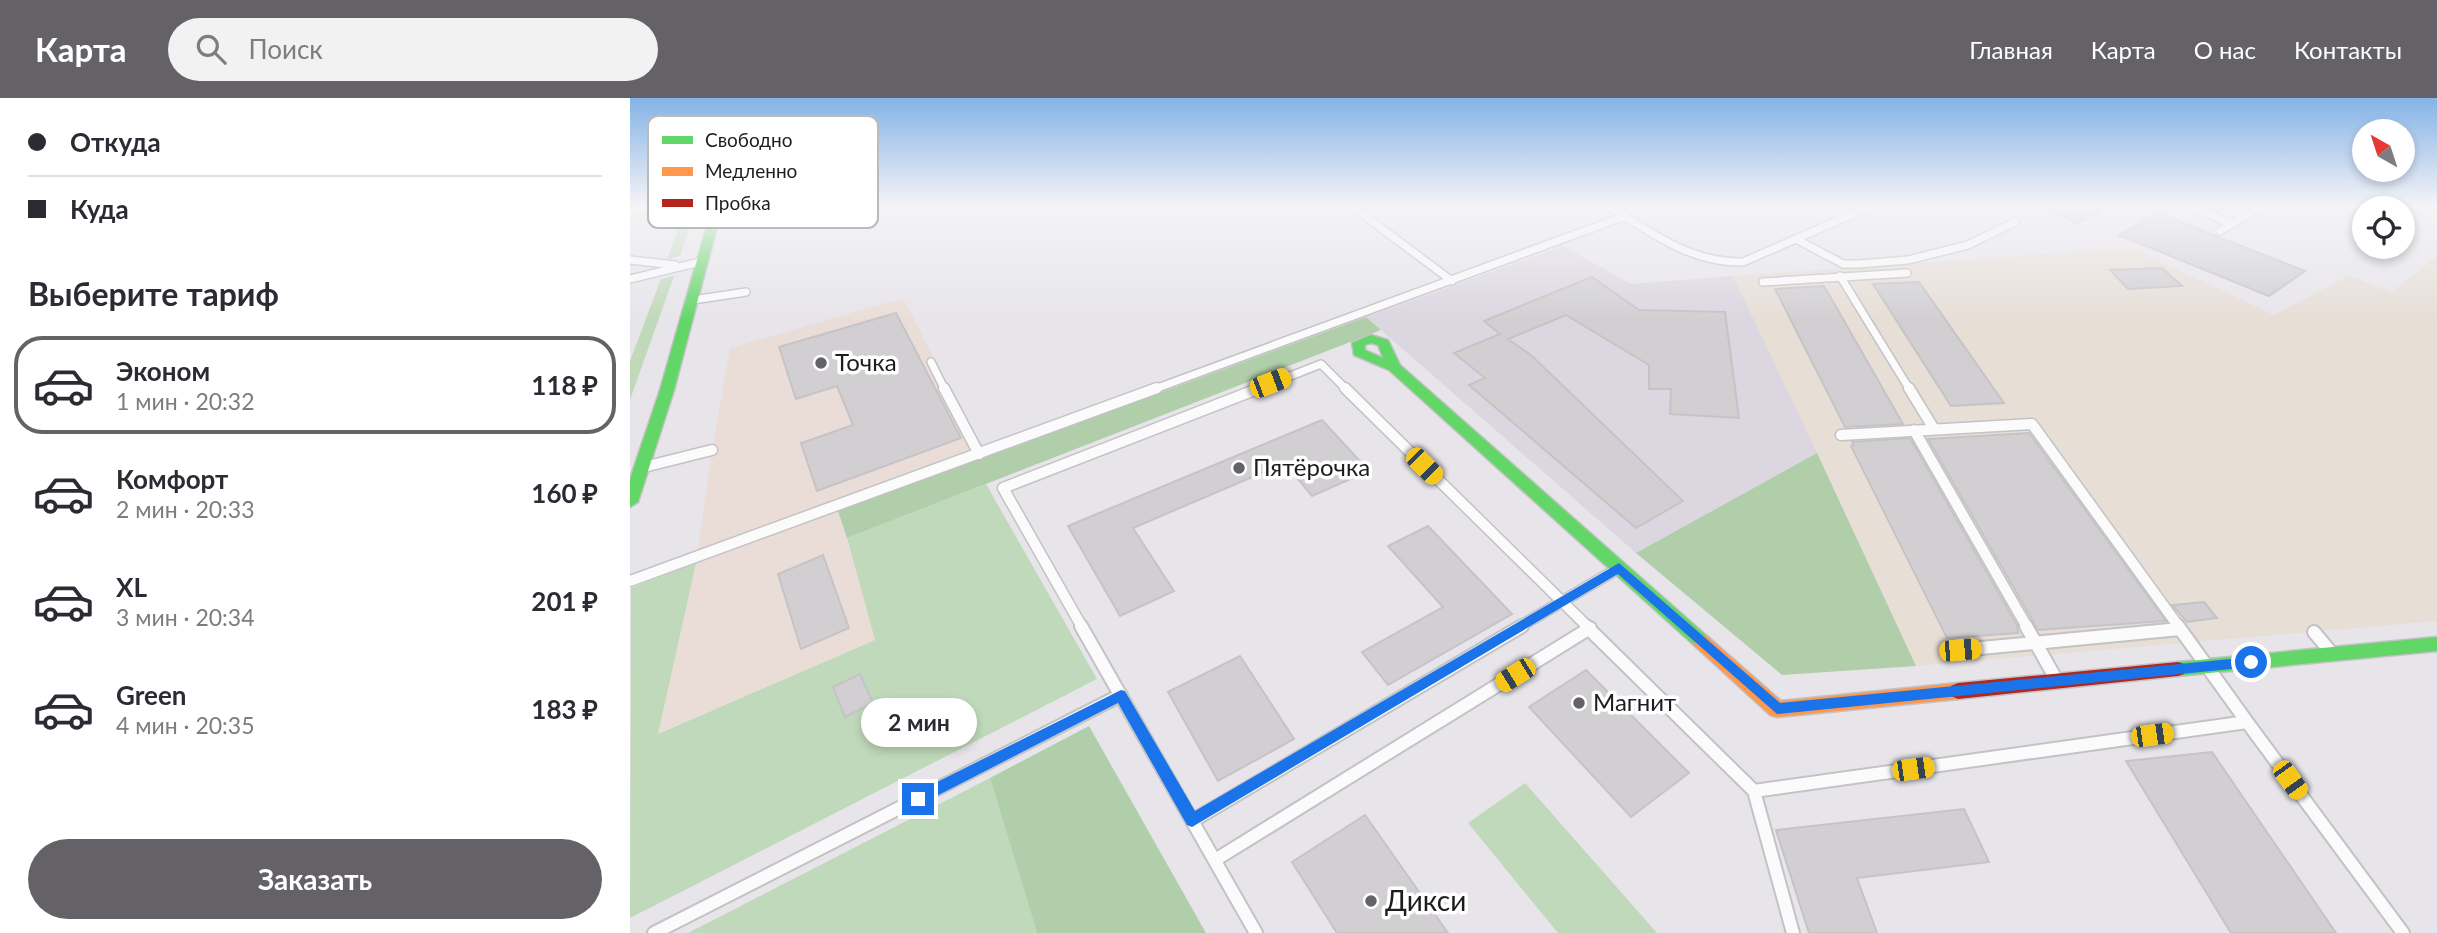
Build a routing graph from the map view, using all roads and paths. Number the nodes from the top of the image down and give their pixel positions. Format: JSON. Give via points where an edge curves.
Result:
{"nodes":[{"id":1,"x":709,"y":243,"type":"edge"},
{"id":2,"x":1401,"y":243,"type":"edge"},
{"id":3,"x":1553,"y":243,"type":"edge"},
{"id":4,"x":1671,"y":243,"type":"edge"},
{"id":5,"x":1787,"y":243,"type":"edge"},
{"id":6,"x":1803,"y":243,"type":"edge"},
{"id":7,"x":1972,"y":243,"type":"edge"},
{"id":8,"x":630,"y":260,"type":"edge"},
{"id":9,"x":705,"y":260,"type":"junction"},
{"id":10,"x":682,"y":266,"type":"junction"},
{"id":11,"x":1908,"y":273,"type":"dead end"},
{"id":12,"x":1840,"y":276,"type":"junction"},
{"id":13,"x":630,"y":279,"type":"edge"},
{"id":14,"x":1452,"y":281,"type":"junction"},
{"id":15,"x":1762,"y":282,"type":"dead end"},
{"id":16,"x":746,"y":292,"type":"dead end"},
{"id":17,"x":693,"y":300,"type":"junction"},
{"id":18,"x":931,"y":362,"type":"dead end"},
{"id":19,"x":1394,"y":367,"type":"dead end"},
{"id":20,"x":1934,"y":429,"type":"junction"},
{"id":21,"x":1914,"y":430,"type":"junction"},
{"id":22,"x":1841,"y":435,"type":"dead end"},
{"id":23,"x":712,"y":450,"type":"dead end"},
{"id":24,"x":979,"y":454,"type":"junction"},
{"id":25,"x":639,"y":462,"type":"edge"},
{"id":26,"x":630,"y":502,"type":"edge"},
{"id":27,"x":1619,"y":568,"type":"junction"},
{"id":28,"x":630,"y":582,"type":"edge"},
{"id":29,"x":1562,"y":602,"type":"junction"},
{"id":30,"x":1590,"y":628,"type":"junction"},
{"id":31,"x":2180,"y":629,"type":"junction"},
{"id":32,"x":2314,"y":632,"type":"dead end"},
{"id":33,"x":2036,"y":643,"type":"junction"},
{"id":34,"x":2437,"y":644,"type":"edge"},
{"id":35,"x":1960,"y":650,"type":"dead end"},
{"id":36,"x":2333,"y":654,"type":"junction"},
{"id":37,"x":2206,"y":667,"type":"junction"},
{"id":38,"x":2058,"y":681,"type":"junction"},
{"id":39,"x":1121,"y":695,"type":"junction"},
{"id":40,"x":2247,"y":722,"type":"junction"},
{"id":41,"x":1754,"y":791,"type":"junction"},
{"id":42,"x":1192,"y":821,"type":"junction"},
{"id":43,"x":1215,"y":860,"type":"junction"},
{"id":44,"x":654,"y":933,"type":"edge"},
{"id":45,"x":1256,"y":933,"type":"edge"},
{"id":46,"x":1793,"y":933,"type":"edge"},
{"id":47,"x":2403,"y":933,"type":"edge"}],
"edges":[{"from":1,"to":9,"type":"street"},
{"from":2,"to":14,"type":"lane"},
{"from":3,"to":14,"type":"lane"},
{"from":4,"to":5,"type":"lane","via":[[1696,258],[1726,264],[1743,262]]},
{"from":6,"to":7,"type":"lane","via":[[1843,264],[1908,260]]},
{"from":8,"to":10,"type":"lane"},
{"from":9,"to":10,"type":"lane"},
{"from":9,"to":17,"type":"street"},
{"from":10,"to":13,"type":"lane"},
{"from":11,"to":12,"type":"lane"},
{"from":12,"to":15,"type":"lane"},
{"from":12,"to":20,"type":"lane"},
{"from":14,"to":24,"type":"lane"},
{"from":16,"to":17,"type":"lane"},
{"from":17,"to":25,"type":"street"},
{"from":18,"to":24,"type":"lane"},
{"from":19,"to":27,"type":"street"},
{"from":20,"to":21,"type":"lane"},
{"from":20,"to":31,"type":"lane","via":[[2032,424]]},
{"from":21,"to":22,"type":"lane"},
{"from":21,"to":33,"type":"lane"},
{"from":23,"to":25,"type":"lane"},
{"from":24,"to":28,"type":"lane"},
{"from":25,"to":26,"type":"street"},
{"from":27,"to":29,"type":"lane"},
{"from":27,"to":38,"type":"street","via":[[1777,709]]},
{"from":29,"to":30,"type":"lane"},
{"from":29,"to":39,"type":"lane","via":[[1321,364],[1003,488]]},
{"from":29,"to":42,"type":"lane"},
{"from":30,"to":41,"type":"lane"},
{"from":30,"to":43,"type":"lane"},
{"from":31,"to":33,"type":"lane"},
{"from":31,"to":37,"type":"lane"},
{"from":32,"to":36,"type":"lane"},
{"from":33,"to":35,"type":"lane"},
{"from":33,"to":38,"type":"lane"},
{"from":34,"to":36,"type":"street"},
{"from":36,"to":37,"type":"street"},
{"from":37,"to":38,"type":"street"},
{"from":37,"to":40,"type":"lane"},
{"from":39,"to":42,"type":"lane"},
{"from":39,"to":44,"type":"lane"},
{"from":40,"to":41,"type":"lane"},
{"from":40,"to":47,"type":"lane"},
{"from":41,"to":46,"type":"lane"},
{"from":42,"to":43,"type":"lane"},
{"from":43,"to":45,"type":"lane"}]}
